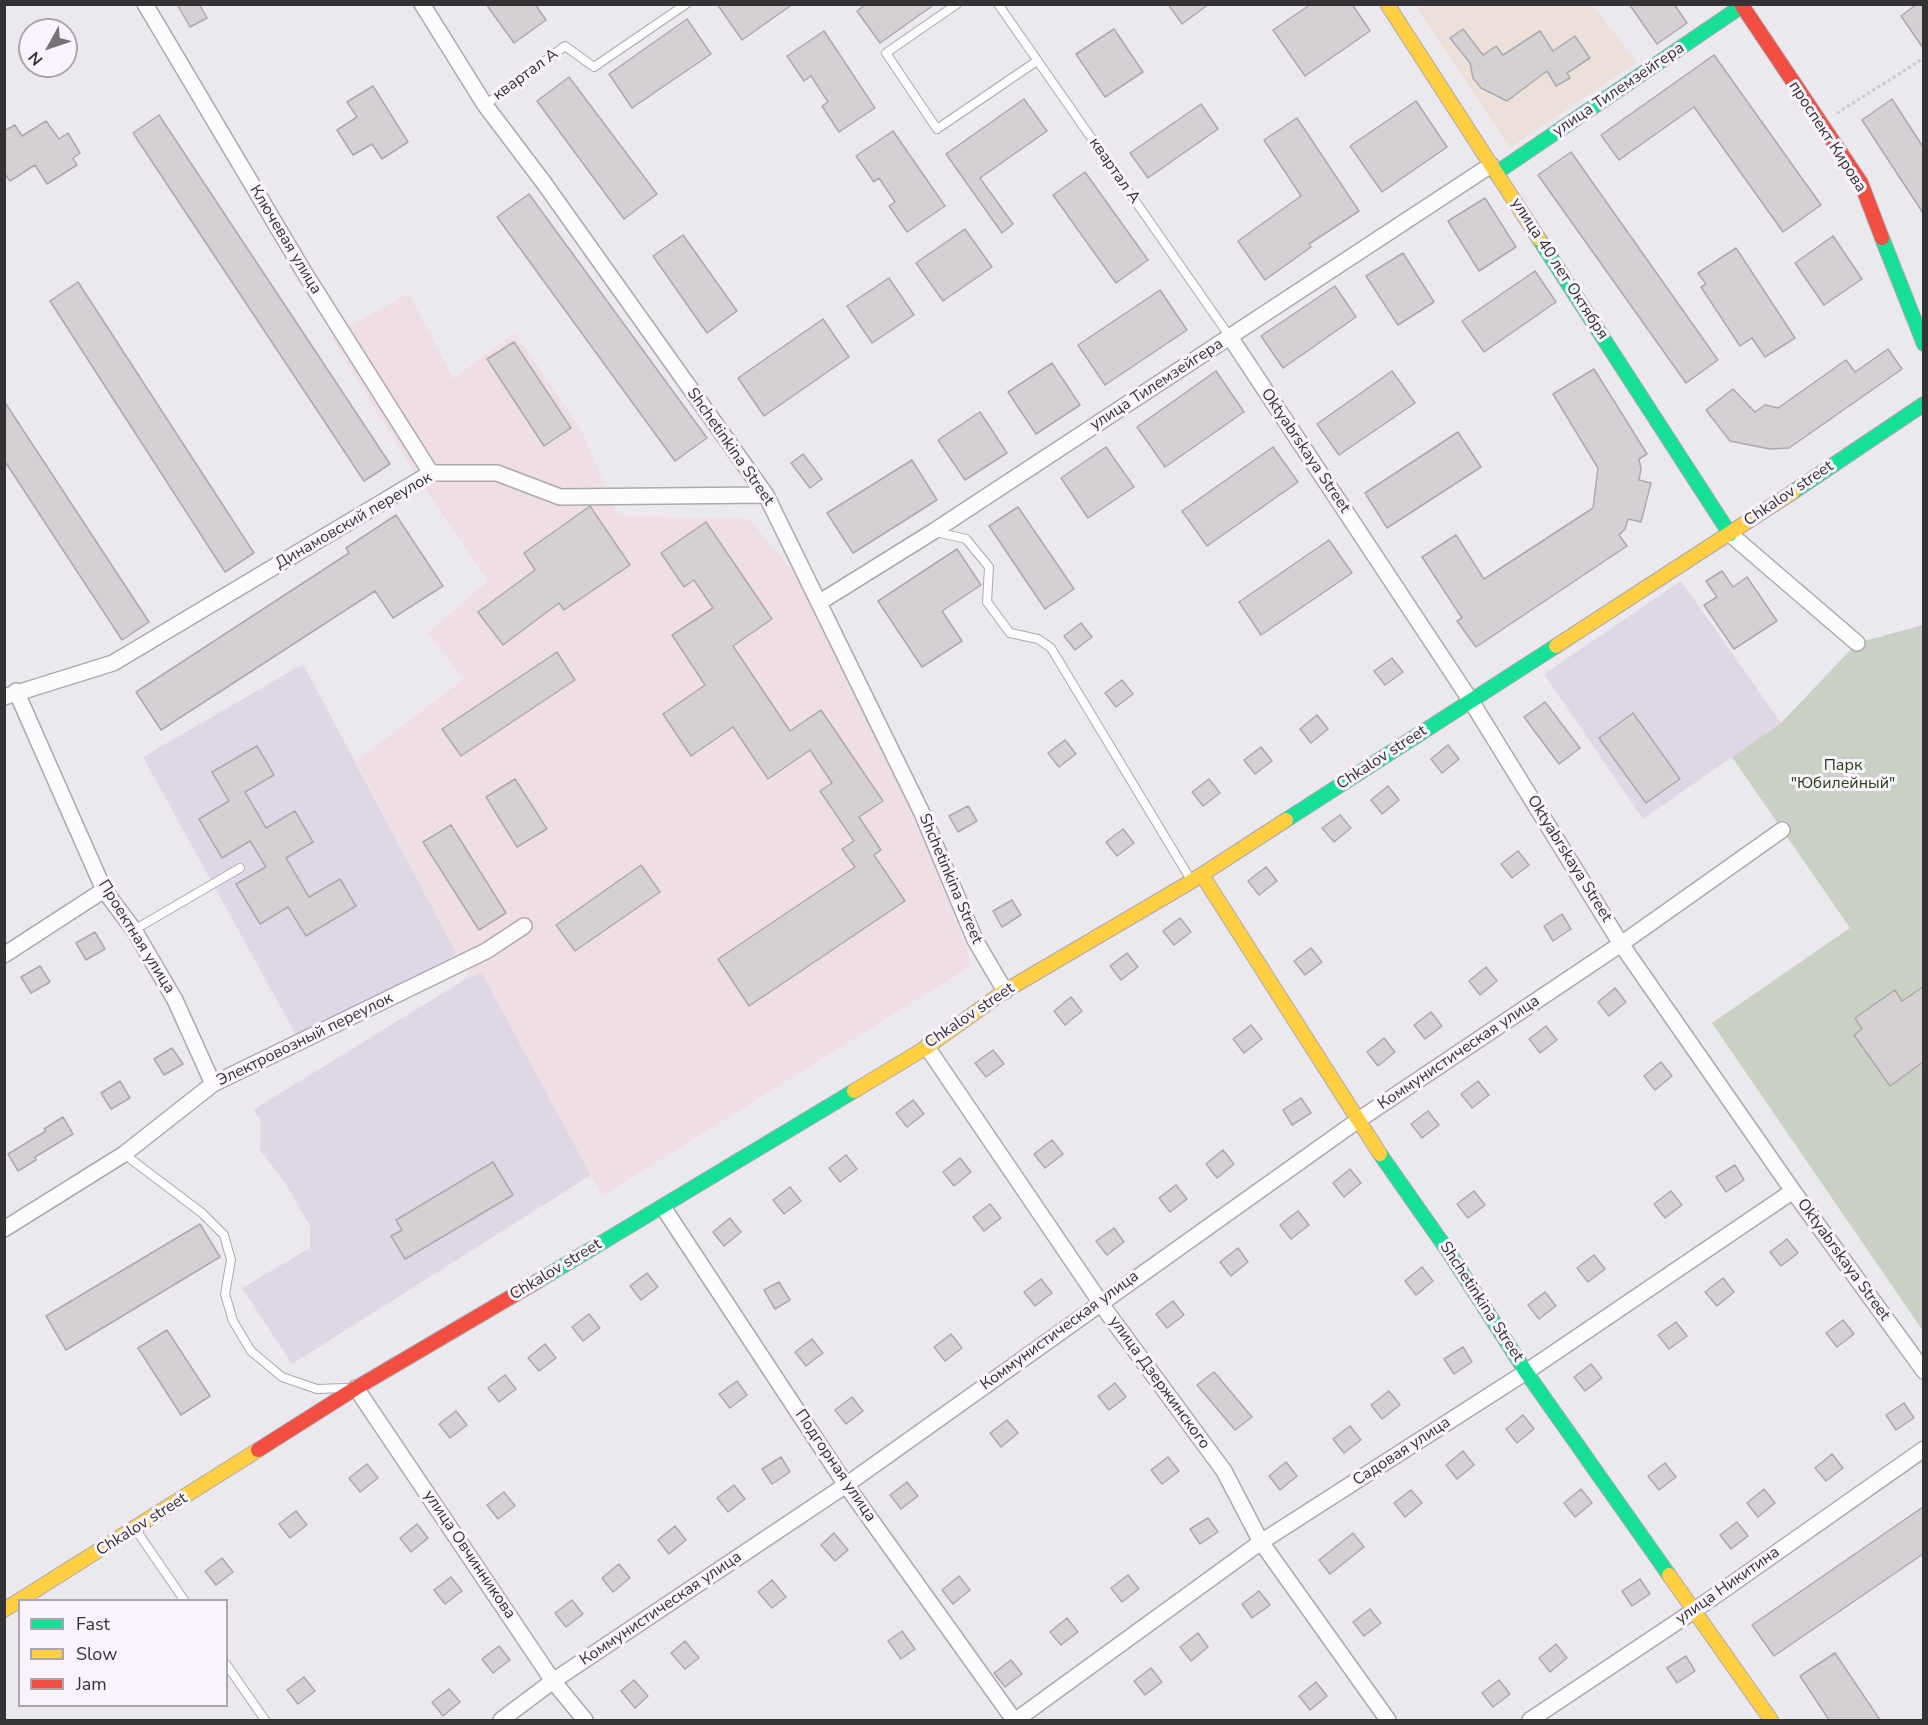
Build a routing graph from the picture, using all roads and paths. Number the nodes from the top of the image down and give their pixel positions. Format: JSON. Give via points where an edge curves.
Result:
{"nodes":[{"id":1,"x":144,"y":4,"type":"edge"},
{"id":2,"x":422,"y":4,"type":"edge"},
{"id":3,"x":686,"y":4,"type":"edge"},
{"id":4,"x":957,"y":4,"type":"edge"},
{"id":5,"x":998,"y":4,"type":"edge"},
{"id":6,"x":1387,"y":4,"type":"edge"},
{"id":7,"x":1741,"y":5,"type":"edge"},
{"id":8,"x":1923,"y":58,"type":"edge"},
{"id":9,"x":1037,"y":61,"type":"junction"},
{"id":10,"x":485,"y":105,"type":"junction"},
{"id":11,"x":1820,"y":123,"type":"junction"},
{"id":12,"x":1494,"y":169,"type":"junction"},
{"id":13,"x":1230,"y":337,"type":"junction"},
{"id":14,"x":1923,"y":344,"type":"edge"},
{"id":15,"x":1923,"y":404,"type":"edge"},
{"id":16,"x":431,"y":473,"type":"junction"},
{"id":17,"x":766,"y":495,"type":"junction"},
{"id":18,"x":934,"y":531,"type":"junction"},
{"id":19,"x":1730,"y":534,"type":"junction"},
{"id":20,"x":820,"y":602,"type":"junction"},
{"id":21,"x":1857,"y":643,"type":"dead end"},
{"id":22,"x":10,"y":694,"type":"edge"},
{"id":23,"x":1471,"y":700,"type":"junction"},
{"id":24,"x":1782,"y":830,"type":"dead end"},
{"id":25,"x":240,"y":868,"type":"dead end"},
{"id":26,"x":1197,"y":878,"type":"junction"},
{"id":27,"x":104,"y":890,"type":"junction"},
{"id":28,"x":524,"y":926,"type":"dead end"},
{"id":29,"x":134,"y":930,"type":"junction"},
{"id":30,"x":1621,"y":944,"type":"junction"},
{"id":31,"x":4,"y":956,"type":"edge"},
{"id":32,"x":1005,"y":992,"type":"junction"},
{"id":33,"x":927,"y":1047,"type":"junction"},
{"id":34,"x":213,"y":1084,"type":"junction"},
{"id":35,"x":1357,"y":1121,"type":"junction"},
{"id":36,"x":124,"y":1154,"type":"junction"},
{"id":37,"x":1793,"y":1191,"type":"junction"},
{"id":38,"x":663,"y":1207,"type":"junction"},
{"id":39,"x":4,"y":1229,"type":"edge"},
{"id":40,"x":1100,"y":1302,"type":"junction"},
{"id":41,"x":1923,"y":1371,"type":"edge"},
{"id":42,"x":1526,"y":1372,"type":"junction"},
{"id":43,"x":356,"y":1388,"type":"junction"},
{"id":44,"x":1923,"y":1449,"type":"edge"},
{"id":45,"x":846,"y":1485,"type":"junction"},
{"id":46,"x":136,"y":1529,"type":"junction"},
{"id":47,"x":1261,"y":1542,"type":"junction"},
{"id":48,"x":22,"y":1599,"type":"edge"},
{"id":49,"x":183,"y":1599,"type":"edge"},
{"id":50,"x":18,"y":1601,"type":"edge"},
{"id":51,"x":4,"y":1610,"type":"edge"},
{"id":52,"x":1692,"y":1612,"type":"junction"},
{"id":53,"x":228,"y":1667,"type":"edge"},
{"id":54,"x":554,"y":1681,"type":"junction"},
{"id":55,"x":265,"y":1720,"type":"edge"},
{"id":56,"x":501,"y":1720,"type":"edge"},
{"id":57,"x":585,"y":1720,"type":"edge"},
{"id":58,"x":1015,"y":1720,"type":"edge"},
{"id":59,"x":1388,"y":1720,"type":"edge"},
{"id":60,"x":1530,"y":1720,"type":"edge"},
{"id":61,"x":1771,"y":1720,"type":"edge"}],
"edges":[{"from":1,"to":16,"type":"street","name":"Ключевая улица","via":[[304,272]]},
{"from":2,"to":10,"type":"street","name":"Shchetinkina Street"},
{"from":3,"to":10,"type":"lane","name":"квартал А","via":[[594,67],[565,46]]},
{"from":4,"to":9,"type":"lane","via":[[886,53],[937,129]]},
{"from":5,"to":9,"type":"lane","name":"квартал А"},
{"from":6,"to":12,"type":"street","name":"улица 40 лет Октября"},
{"from":7,"to":11,"type":"street","name":"проспект Кирова"},
{"from":7,"to":12,"type":"street","name":"улица Тилемзейгера"},
{"from":8,"to":11,"type":"path"},
{"from":9,"to":13,"type":"lane","name":"квартал А"},
{"from":10,"to":17,"type":"street","name":"Shchetinkina Street"},
{"from":11,"to":14,"type":"street","name":"проспект Кирова","via":[[1861,183]]},
{"from":12,"to":13,"type":"street","name":"улица Тилемзейгера"},
{"from":12,"to":19,"type":"street","name":"улица 40 лет Октября"},
{"from":13,"to":18,"type":"street","name":"улица Тилемзейгера"},
{"from":13,"to":23,"type":"street","name":"Oktyabrskaya Street"},
{"from":15,"to":19,"type":"street","name":"Chkalov street"},
{"from":16,"to":17,"type":"street","name":"Динамовский переулок","via":[[497,473],[560,497]]},
{"from":16,"to":22,"type":"street","name":"Динамовский переулок","via":[[113,663]]},
{"from":17,"to":20,"type":"street","name":"Shchetinkina Street"},
{"from":18,"to":20,"type":"street","name":"улица Тилемзейгера"},
{"from":18,"to":26,"type":"lane","via":[[966,538],[989,567],[987,602],[1010,633],[1038,639],[1051,648]]},
{"from":19,"to":21,"type":"street"},
{"from":19,"to":23,"type":"street","name":"Chkalov street"},
{"from":20,"to":32,"type":"street","name":"Shchetinkina Street","via":[[922,813],[975,940]]},
{"from":22,"to":27,"type":"street","name":"Проектная улица"},
{"from":23,"to":26,"type":"street","name":"Chkalov street"},
{"from":23,"to":30,"type":"street","name":"Oktyabrskaya Street"},
{"from":24,"to":30,"type":"street","name":"Коммунистическая улица"},
{"from":25,"to":29,"type":"lane"},
{"from":26,"to":32,"type":"street","name":"Chkalov street"},
{"from":26,"to":35,"type":"street","name":"Shchetinkina Street"},
{"from":27,"to":29,"type":"street","name":"Проектная улица"},
{"from":27,"to":31,"type":"street"},
{"from":28,"to":34,"type":"street","name":"Электровозный переулок","via":[[486,951]]},
{"from":29,"to":34,"type":"street","name":"Проектная улица","via":[[175,1000]]},
{"from":30,"to":35,"type":"street","name":"Коммунистическая улица"},
{"from":30,"to":37,"type":"street","name":"Oktyabrskaya Street"},
{"from":32,"to":33,"type":"street","name":"Chkalov street"},
{"from":33,"to":38,"type":"street","name":"Chkalov street"},
{"from":33,"to":40,"type":"street","name":"улица Дзержинского"},
{"from":34,"to":36,"type":"street","name":"Электровозный переулок"},
{"from":35,"to":40,"type":"street","name":"Коммунистическая улица"},
{"from":35,"to":42,"type":"street","name":"Shchetinkina Street"},
{"from":36,"to":39,"type":"street","name":"Электровозный переулок"},
{"from":36,"to":43,"type":"lane","via":[[202,1213],[224,1235],[231,1260],[225,1294],[233,1321],[251,1351],[282,1377],[317,1389]]},
{"from":37,"to":41,"type":"street","name":"Oktyabrskaya Street"},
{"from":37,"to":42,"type":"street","name":"Садовая улица"},
{"from":38,"to":43,"type":"street","name":"Chkalov street"},
{"from":38,"to":45,"type":"street","name":"Подгорная улица"},
{"from":40,"to":45,"type":"street","name":"Коммунистическая улица"},
{"from":40,"to":47,"type":"street","name":"улица Дзержинского","via":[[1224,1470]]},
{"from":42,"to":47,"type":"street","name":"Садовая улица"},
{"from":42,"to":52,"type":"street","name":"Shchetinkina Street"},
{"from":43,"to":46,"type":"street","name":"Chkalov street"},
{"from":43,"to":54,"type":"street","name":"улица Овчинникова"},
{"from":44,"to":52,"type":"street","name":"улица Никитина"},
{"from":45,"to":54,"type":"street","name":"Коммунистическая улица"},
{"from":45,"to":58,"type":"street","name":"Подгорная улица"},
{"from":46,"to":48,"type":"street","name":"Chkalov street"},
{"from":46,"to":49,"type":"lane"},
{"from":47,"to":58,"type":"street","name":"Садовая улица"},
{"from":47,"to":59,"type":"street","name":"улица Дзержинского"},
{"from":50,"to":51,"type":"street","name":"Chkalov street"},
{"from":52,"to":60,"type":"street","name":"улица Никитина"},
{"from":52,"to":61,"type":"street","name":"Shchetinkina Street"},
{"from":53,"to":55,"type":"lane"},
{"from":54,"to":56,"type":"street","name":"Коммунистическая улица"},
{"from":54,"to":57,"type":"street","name":"улица Овчинникова"}]}
